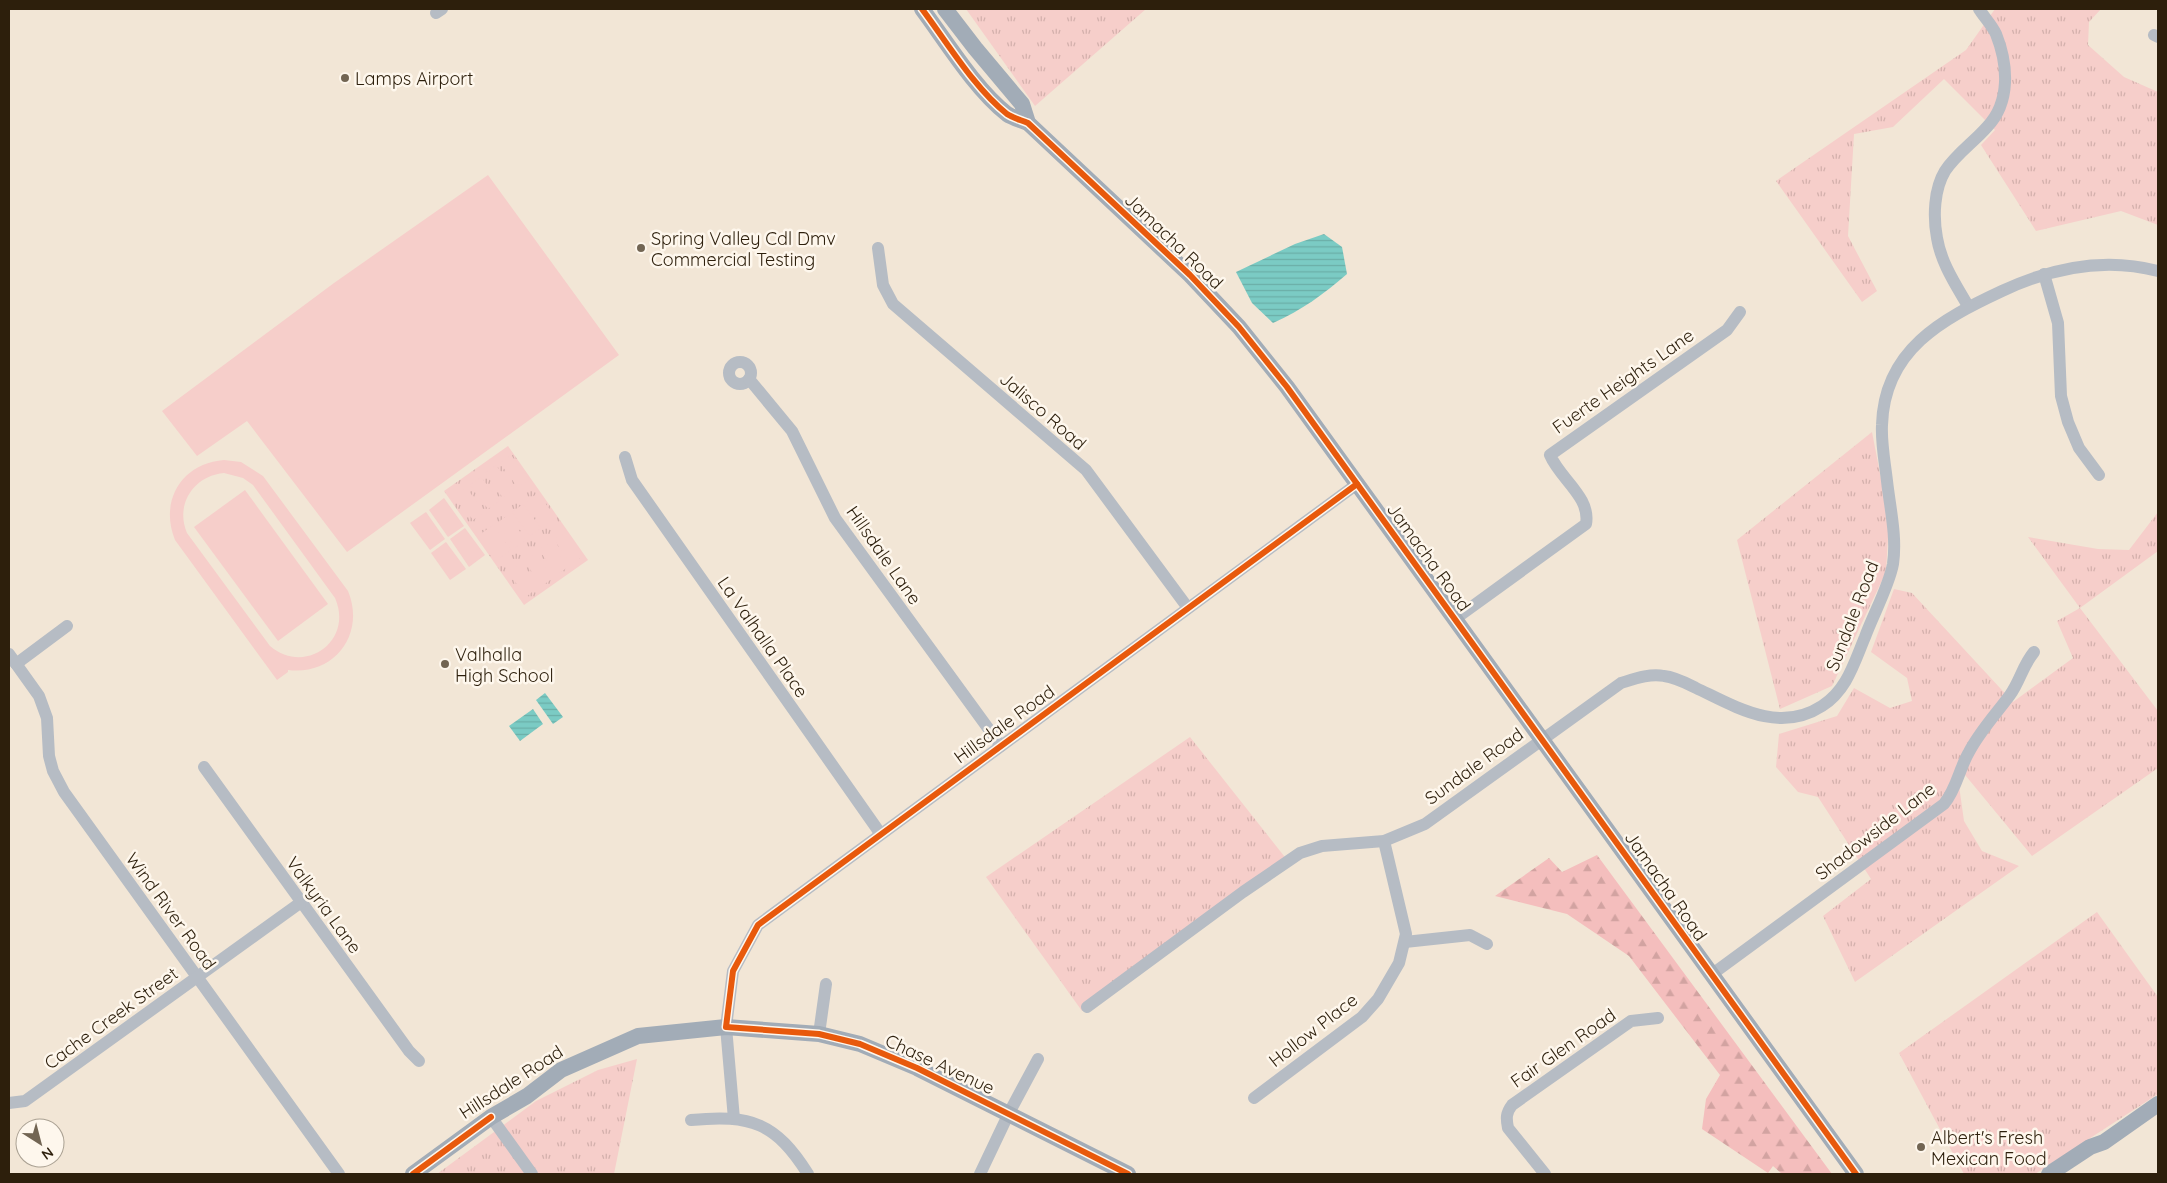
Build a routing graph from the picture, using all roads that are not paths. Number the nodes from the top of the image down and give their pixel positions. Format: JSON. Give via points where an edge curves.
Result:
{"nodes":[{"id":1,"x":922,"y":9,"type":"edge"},
{"id":2,"x":945,"y":9,"type":"edge"},
{"id":3,"x":1979,"y":9,"type":"edge"},
{"id":4,"x":1028,"y":123,"type":"junction"},
{"id":5,"x":878,"y":248,"type":"dead end"},
{"id":6,"x":2158,"y":271,"type":"edge"},
{"id":7,"x":2044,"y":274,"type":"junction"},
{"id":8,"x":1968,"y":306,"type":"junction"},
{"id":9,"x":1740,"y":312,"type":"dead end"},
{"id":10,"x":750,"y":379,"type":"dead end"},
{"id":11,"x":625,"y":457,"type":"dead end"},
{"id":12,"x":2099,"y":475,"type":"dead end"},
{"id":13,"x":1357,"y":484,"type":"junction"},
{"id":14,"x":1188,"y":608,"type":"junction"},
{"id":15,"x":1455,"y":619,"type":"junction"},
{"id":16,"x":67,"y":626,"type":"dead end"},
{"id":17,"x":2034,"y":652,"type":"dead end"},
{"id":18,"x":13,"y":659,"type":"edge"},
{"id":19,"x":1543,"y":738,"type":"junction"},
{"id":20,"x":1001,"y":746,"type":"junction"},
{"id":21,"x":204,"y":767,"type":"dead end"},
{"id":22,"x":880,"y":833,"type":"junction"},
{"id":23,"x":1384,"y":841,"type":"junction"},
{"id":24,"x":300,"y":903,"type":"junction"},
{"id":25,"x":1405,"y":942,"type":"junction"},
{"id":26,"x":1487,"y":944,"type":"dead end"},
{"id":27,"x":1711,"y":976,"type":"junction"},
{"id":28,"x":196,"y":978,"type":"junction"},
{"id":29,"x":826,"y":984,"type":"dead end"},
{"id":30,"x":1087,"y":1007,"type":"dead end"},
{"id":31,"x":1658,"y":1018,"type":"dead end"},
{"id":32,"x":726,"y":1027,"type":"junction"},
{"id":33,"x":818,"y":1034,"type":"junction"},
{"id":34,"x":638,"y":1036,"type":"joint"},
{"id":35,"x":1038,"y":1058,"type":"dead end"},
{"id":36,"x":419,"y":1061,"type":"dead end"},
{"id":37,"x":1254,"y":1098,"type":"dead end"},
{"id":38,"x":11,"y":1103,"type":"edge"},
{"id":39,"x":2158,"y":1104,"type":"edge"},
{"id":40,"x":1009,"y":1113,"type":"junction"},
{"id":41,"x":491,"y":1117,"type":"junction"},
{"id":42,"x":734,"y":1119,"type":"junction"},
{"id":43,"x":691,"y":1120,"type":"dead end"},
{"id":44,"x":2104,"y":1142,"type":"junction"},
{"id":45,"x":339,"y":1174,"type":"edge"},
{"id":46,"x":413,"y":1174,"type":"edge"},
{"id":47,"x":532,"y":1174,"type":"edge"},
{"id":48,"x":808,"y":1174,"type":"edge"},
{"id":49,"x":980,"y":1174,"type":"edge"},
{"id":50,"x":1128,"y":1174,"type":"edge"},
{"id":51,"x":1545,"y":1174,"type":"edge"},
{"id":52,"x":1856,"y":1174,"type":"edge"},
{"id":53,"x":2049,"y":1174,"type":"edge"},
{"id":54,"x":2068,"y":1174,"type":"edge"}],
"edges":[{"from":1,"to":4,"type":"main road","name":"Jamacha Road","via":[[990,96],[1008,114]]},
{"from":2,"to":4,"type":"main road","name":"Jamacha Road","via":[[1022,104]]},
{"from":3,"to":8,"type":"street","via":[[1996,33],[2005,70],[2004,96],[1989,126],[1945,171],[1935,213],[1940,253]]},
{"from":4,"to":13,"type":"main road","name":"Jamacha Road","via":[[1190,275],[1240,328]]},
{"from":5,"to":14,"type":"street","name":"Jalisco Road","via":[[883,284],[893,304],[1086,470]]},
{"from":6,"to":7,"type":"street","name":"Sundale Road","via":[[2115,264],[2066,268]]},
{"from":7,"to":8,"type":"street","name":"Sundale Road"},
{"from":7,"to":12,"type":"street","via":[[2058,323],[2062,396],[2068,422],[2079,448]]},
{"from":8,"to":19,"type":"street","name":"Sundale Road","via":[[1928,331],[1909,350],[1888,389],[1881,426],[1893,533],[1893,565],[1850,673],[1837,693],[1804,715],[1767,718],[1679,680],[1651,676],[1621,683]]},
{"from":9,"to":15,"type":"street","name":"Fuerte Heights Lane","via":[[1727,330],[1550,455],[1555,468],[1586,508],[1586,524]]},
{"from":10,"to":20,"type":"street","name":"Hillsdale Lane","via":[[792,431],[835,518]]},
{"from":11,"to":22,"type":"street","name":"La Valhalla Place","via":[[632,480]]},
{"from":13,"to":14,"type":"street","name":"Hillsdale Road"},
{"from":13,"to":15,"type":"main road","name":"Jamacha Road"},
{"from":14,"to":20,"type":"street","name":"Hillsdale Road"},
{"from":15,"to":19,"type":"main road","name":"Jamacha Road"},
{"from":16,"to":18,"type":"street"},
{"from":17,"to":27,"type":"street","name":"Shadowside Lane","via":[[2010,695],[1971,748],[1955,787],[1944,804]]},
{"from":18,"to":28,"type":"street","name":"Wind River Road","via":[[39,696],[47,718],[49,756],[64,792]]},
{"from":19,"to":23,"type":"street","name":"Sundale Road","via":[[1425,824]]},
{"from":19,"to":27,"type":"main road","name":"Jamacha Road"},
{"from":20,"to":22,"type":"street","name":"Hillsdale Road"},
{"from":21,"to":24,"type":"street","name":"Valkyria Lane"},
{"from":22,"to":32,"type":"street","name":"Hillsdale Road","via":[[758,925],[733,971]]},
{"from":23,"to":25,"type":"street","name":"Hollow Place","via":[[1406,934]]},
{"from":23,"to":30,"type":"street","name":"Sundale Road","via":[[1322,846],[1300,853]]},
{"from":24,"to":28,"type":"street","name":"Cache Creek Street"},
{"from":24,"to":36,"type":"street","name":"Valkyria Lane","via":[[408,1051]]},
{"from":25,"to":26,"type":"street","via":[[1470,936]]},
{"from":25,"to":37,"type":"street","name":"Hollow Place","via":[[1399,963],[1378,999],[1362,1017]]},
{"from":27,"to":52,"type":"main road","name":"Jamacha Road"},
{"from":28,"to":38,"type":"street","name":"Cache Creek Street","via":[[25,1101]]},
{"from":28,"to":45,"type":"street","name":"Wind River Road"},
{"from":29,"to":33,"type":"street"},
{"from":31,"to":51,"type":"street","name":"Fair Glen Road","via":[[1631,1021],[1512,1105],[1506,1120],[1508,1128]]},
{"from":32,"to":33,"type":"main road","name":"Chase Avenue"},
{"from":32,"to":34,"type":"main road","name":"Chase Avenue"},
{"from":32,"to":42,"type":"street","name":"Hillsdale Road"},
{"from":33,"to":40,"type":"main road","name":"Chase Avenue","via":[[860,1044]]},
{"from":34,"to":41,"type":"main road","name":"Hillsdale Road","via":[[562,1070]]},
{"from":35,"to":40,"type":"street"},
{"from":39,"to":44,"type":"main road"},
{"from":40,"to":49,"type":"street"},
{"from":40,"to":50,"type":"main road","name":"Chase Avenue"},
{"from":41,"to":46,"type":"main road","name":"Hillsdale Road"},
{"from":41,"to":47,"type":"street"},
{"from":42,"to":43,"type":"street"},
{"from":42,"to":48,"type":"street","via":[[755,1123],[777,1134]]},
{"from":44,"to":53,"type":"main road","via":[[2090,1147]]},
{"from":44,"to":54,"type":"main road","via":[[2096,1154]]}]}
